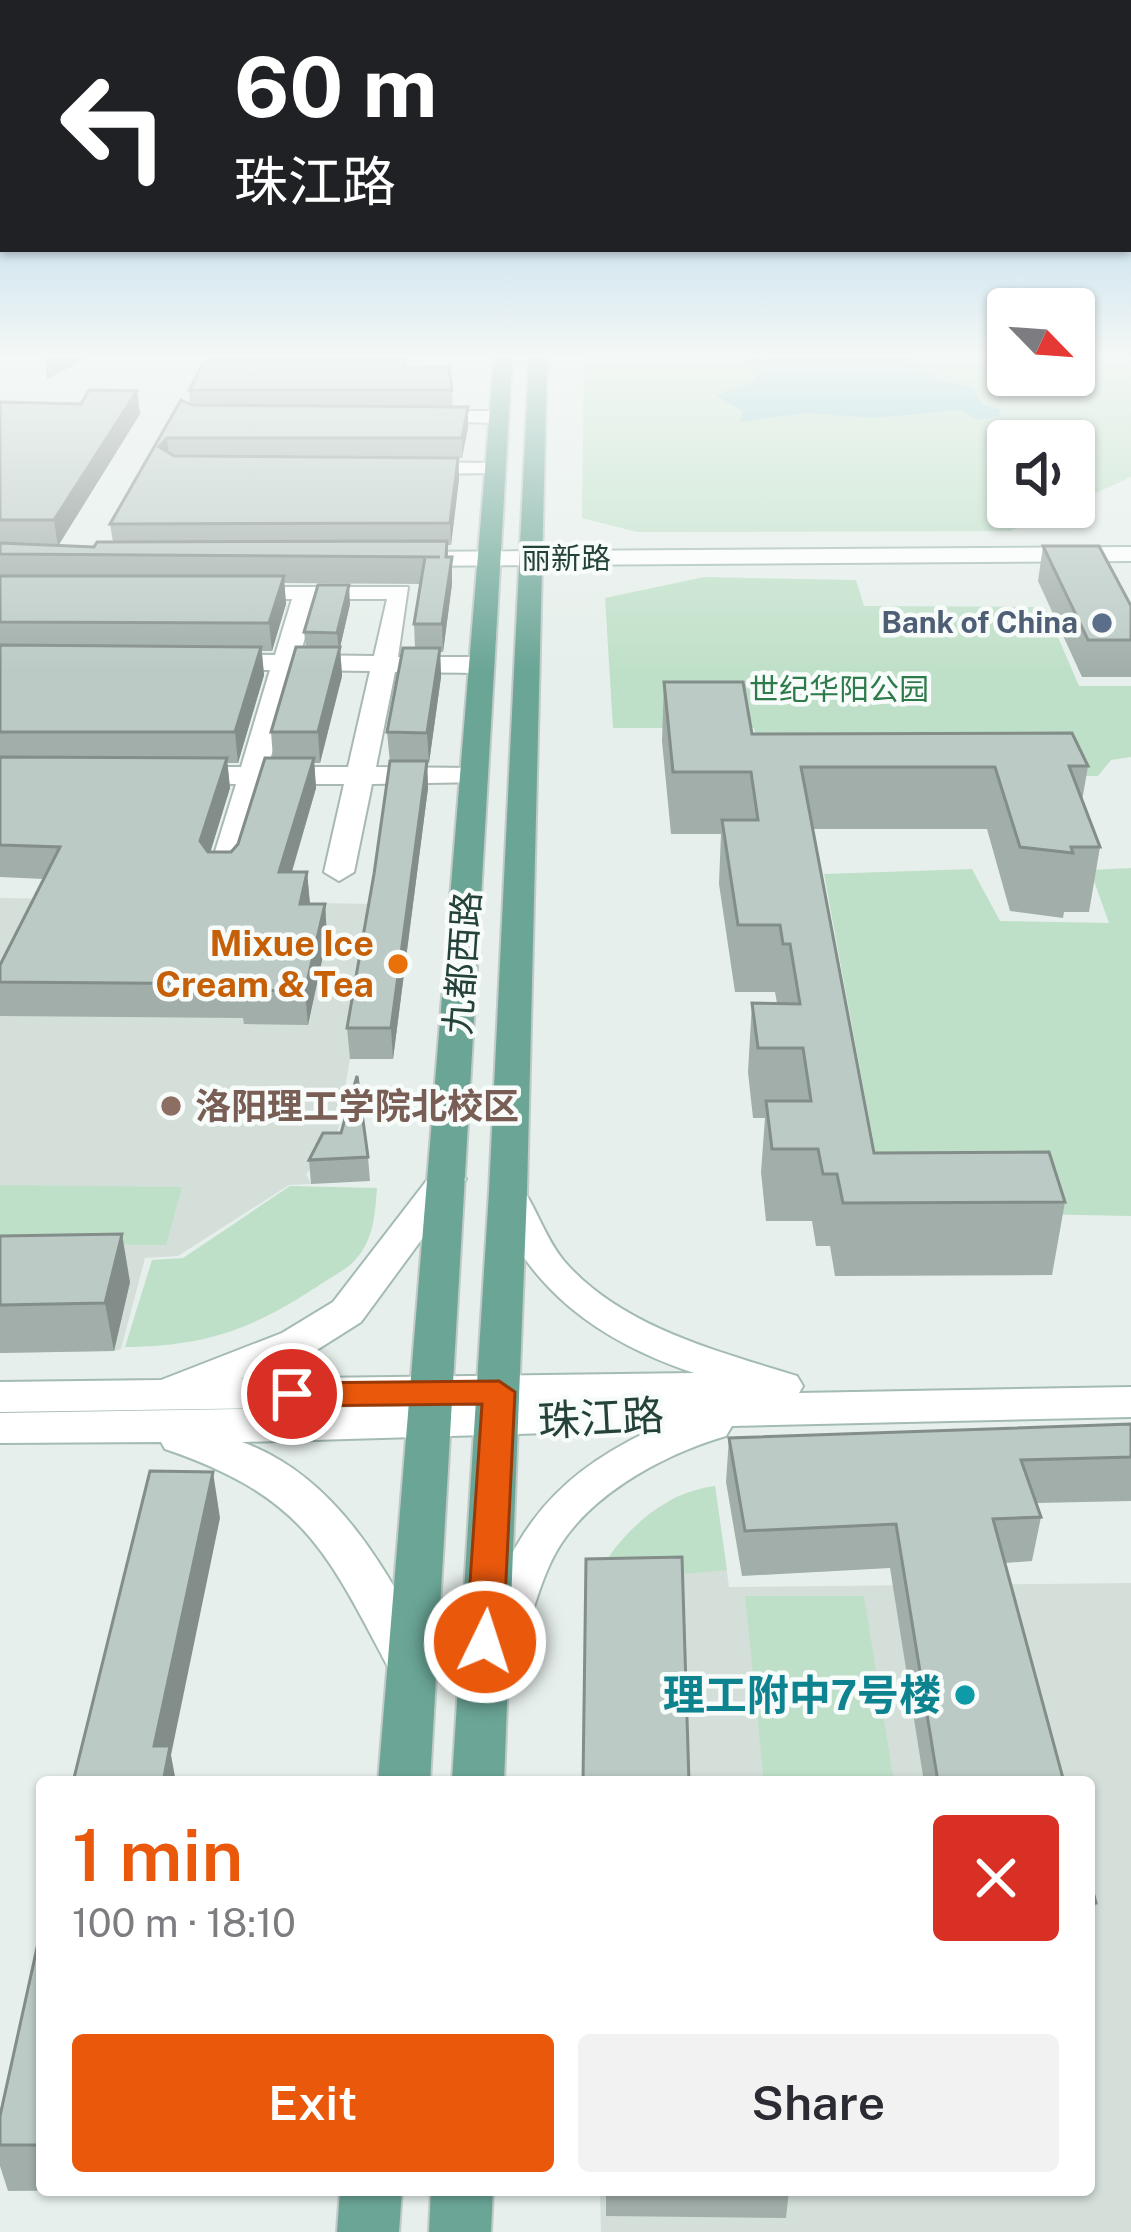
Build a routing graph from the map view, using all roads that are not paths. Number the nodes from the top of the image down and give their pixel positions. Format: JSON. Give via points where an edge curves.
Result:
{"nodes":[{"id":1,"x":494,"y":463,"type":"edge"},
{"id":2,"x":534,"y":463,"type":"edge"},
{"id":3,"x":388,"y":468,"type":"edge"},
{"id":4,"x":494,"y":469,"type":"junction"},
{"id":5,"x":1131,"y":543,"type":"edge"},
{"id":6,"x":374,"y":554,"type":"edge"},
{"id":7,"x":490,"y":554,"type":"junction"},
{"id":8,"x":530,"y":554,"type":"junction"},
{"id":9,"x":1131,"y":554,"type":"edge"},
{"id":10,"x":213,"y":592,"type":"edge"},
{"id":11,"x":306,"y":592,"type":"junction"},
{"id":12,"x":185,"y":662,"type":"edge"},
{"id":13,"x":286,"y":662,"type":"junction"},
{"id":14,"x":384,"y":665,"type":"junction"},
{"id":15,"x":481,"y":665,"type":"junction"},
{"id":16,"x":164,"y":775,"type":"edge"},
{"id":17,"x":252,"y":776,"type":"junction"},
{"id":18,"x":360,"y":776,"type":"junction"},
{"id":19,"x":474,"y":776,"type":"junction"},
{"id":20,"x":339,"y":872,"type":"dead end"},
{"id":21,"x":223,"y":874,"type":"edge"},
{"id":22,"x":447,"y":1180,"type":"junction"},
{"id":23,"x":508,"y":1192,"type":"junction"},
{"id":24,"x":1131,"y":1377,"type":"edge"},
{"id":25,"x":0,"y":1397,"type":"edge"},
{"id":26,"x":786,"y":1397,"type":"junction"},
{"id":27,"x":1131,"y":1402,"type":"edge"},
{"id":28,"x":499,"y":1408,"type":"junction"},
{"id":29,"x":432,"y":1409,"type":"junction"},
{"id":30,"x":155,"y":1413,"type":"junction"},
{"id":31,"x":0,"y":1428,"type":"edge"},
{"id":32,"x":413,"y":1668,"type":"junction"},
{"id":33,"x":482,"y":1686,"type":"junction"},
{"id":34,"x":404,"y":1776,"type":"edge"},
{"id":35,"x":478,"y":1776,"type":"edge"},
{"id":36,"x":371,"y":2196,"type":"edge"},
{"id":37,"x":462,"y":2196,"type":"edge"},
{"id":38,"x":368,"y":2232,"type":"edge"},
{"id":39,"x":460,"y":2232,"type":"edge"}],
"edges":[{"from":1,"to":4,"type":"main road","name":"九都西路"},
{"from":2,"to":8,"type":"main road","name":"九都西路"},
{"from":3,"to":4,"type":"main road"},
{"from":4,"to":7,"type":"main road","name":"九都西路"},
{"from":5,"to":8,"type":"main road","name":"丽新路"},
{"from":6,"to":7,"type":"main road","name":"丽新路"},
{"from":7,"to":8,"type":"main road","name":"丽新路"},
{"from":7,"to":15,"type":"main road","name":"九都西路"},
{"from":8,"to":9,"type":"main road","name":"丽新路"},
{"from":8,"to":23,"type":"main road","name":"九都西路"},
{"from":10,"to":11,"type":"main road"},
{"from":11,"to":13,"type":"main road"},
{"from":11,"to":14,"type":"main road","via":[[400,592]]},
{"from":12,"to":13,"type":"main road"},
{"from":13,"to":14,"type":"main road"},
{"from":13,"to":17,"type":"main road"},
{"from":14,"to":15,"type":"main road"},
{"from":14,"to":18,"type":"main road"},
{"from":15,"to":19,"type":"main road","name":"九都西路"},
{"from":16,"to":17,"type":"main road"},
{"from":17,"to":18,"type":"main road"},
{"from":17,"to":21,"type":"main road"},
{"from":18,"to":19,"type":"main road"},
{"from":18,"to":20,"type":"main road"},
{"from":19,"to":22,"type":"main road","name":"九都西路"},
{"from":22,"to":29,"type":"main road","name":"九都西路"},
{"from":22,"to":30,"type":"main road","via":[[347,1312]]},
{"from":23,"to":26,"type":"main road","via":[[520,1233],[564,1288],[639,1336]]},
{"from":23,"to":28,"type":"main road","name":"九都西路"},
{"from":24,"to":26,"type":"main road","name":"珠江路"},
{"from":25,"to":30,"type":"main road","name":"珠江路"},
{"from":26,"to":27,"type":"main road","name":"珠江路"},
{"from":26,"to":28,"type":"main road","name":"珠江路"},
{"from":26,"to":33,"type":"main road","via":[[651,1447],[601,1478],[534,1547]]},
{"from":28,"to":29,"type":"main road","name":"珠江路"},
{"from":28,"to":33,"type":"main road","name":"九都西路"},
{"from":29,"to":30,"type":"main road","name":"珠江路"},
{"from":29,"to":32,"type":"main road","name":"九都西路"},
{"from":30,"to":31,"type":"main road","name":"珠江路"},
{"from":30,"to":32,"type":"main road","via":[[292,1491],[341,1540]]},
{"from":32,"to":34,"type":"main road","name":"九都西路"},
{"from":33,"to":35,"type":"main road","name":"九都西路"},
{"from":36,"to":38,"type":"main road"},
{"from":37,"to":39,"type":"main road"}]}
